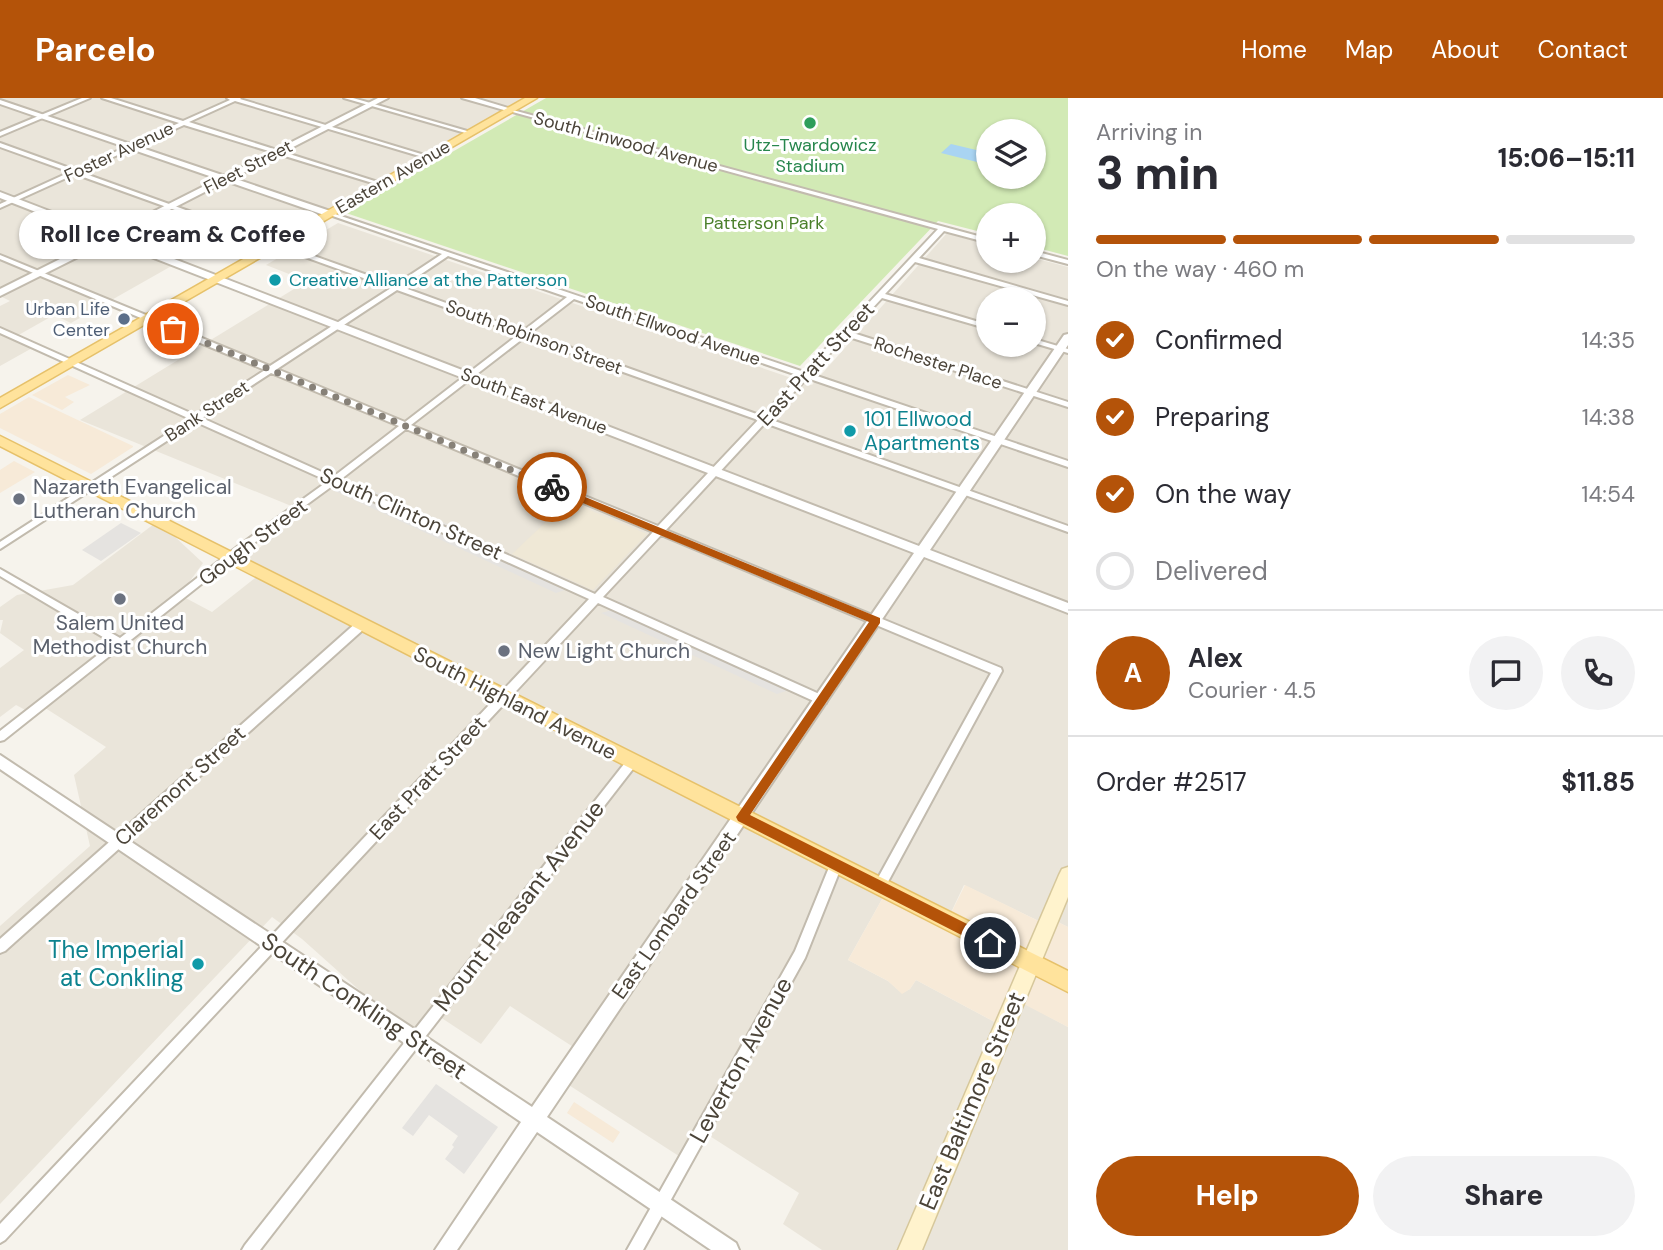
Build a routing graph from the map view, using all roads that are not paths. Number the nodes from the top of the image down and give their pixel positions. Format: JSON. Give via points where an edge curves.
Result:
{"nodes":[{"id":1,"x":87,"y":98,"type":"edge"},
{"id":2,"x":105,"y":98,"type":"edge"},
{"id":3,"x":347,"y":98,"type":"edge"},
{"id":4,"x":384,"y":98,"type":"edge"},
{"id":5,"x":466,"y":98,"type":"edge"},
{"id":6,"x":532,"y":98,"type":"edge"},
{"id":7,"x":233,"y":99,"type":"edge"},
{"id":8,"x":0,"y":102,"type":"edge"},
{"id":9,"x":370,"y":105,"type":"junction"},
{"id":10,"x":511,"y":110,"type":"junction"},
{"id":11,"x":42,"y":116,"type":"junction"},
{"id":12,"x":184,"y":122,"type":"junction"},
{"id":13,"x":326,"y":127,"type":"junction"},
{"id":14,"x":471,"y":133,"type":"junction"},
{"id":15,"x":0,"y":134,"type":"edge"},
{"id":16,"x":0,"y":145,"type":"edge"},
{"id":17,"x":131,"y":147,"type":"junction"},
{"id":18,"x":278,"y":152,"type":"junction"},
{"id":19,"x":428,"y":157,"type":"junction"},
{"id":20,"x":75,"y":172,"type":"junction"},
{"id":21,"x":226,"y":178,"type":"junction"},
{"id":22,"x":381,"y":184,"type":"junction"},
{"id":23,"x":0,"y":195,"type":"edge"},
{"id":24,"x":14,"y":200,"type":"junction"},
{"id":25,"x":0,"y":206,"type":"edge"},
{"id":26,"x":172,"y":206,"type":"junction"},
{"id":27,"x":330,"y":214,"type":"junction"},
{"id":28,"x":943,"y":228,"type":"junction"},
{"id":29,"x":110,"y":237,"type":"junction"},
{"id":30,"x":976,"y":237,"type":"edge"},
{"id":31,"x":278,"y":244,"type":"junction"},
{"id":32,"x":449,"y":253,"type":"junction"},
{"id":33,"x":1046,"y":256,"type":"edge"},
{"id":34,"x":0,"y":257,"type":"edge"},
{"id":35,"x":914,"y":259,"type":"junction"},
{"id":36,"x":1068,"y":262,"type":"edge"},
{"id":37,"x":39,"y":273,"type":"junction"},
{"id":38,"x":218,"y":278,"type":"junction"},
{"id":39,"x":397,"y":287,"type":"junction"},
{"id":40,"x":0,"y":293,"type":"edge"},
{"id":41,"x":881,"y":295,"type":"junction"},
{"id":42,"x":573,"y":296,"type":"junction"},
{"id":43,"x":1068,"y":303,"type":"edge"},
{"id":44,"x":148,"y":319,"type":"junction"},
{"id":45,"x":976,"y":323,"type":"edge"},
{"id":46,"x":339,"y":325,"type":"junction"},
{"id":47,"x":0,"y":330,"type":"edge"},
{"id":48,"x":526,"y":333,"type":"junction"},
{"id":49,"x":845,"y":333,"type":"junction"},
{"id":50,"x":1046,"y":343,"type":"edge"},
{"id":51,"x":1065,"y":345,"type":"edge"},
{"id":52,"x":72,"y":362,"type":"junction"},
{"id":53,"x":271,"y":370,"type":"junction"},
{"id":54,"x":806,"y":375,"type":"junction"},
{"id":55,"x":470,"y":376,"type":"junction"},
{"id":56,"x":1030,"y":393,"type":"junction"},
{"id":57,"x":0,"y":404,"type":"edge"},
{"id":58,"x":1068,"y":405,"type":"edge"},
{"id":59,"x":196,"y":417,"type":"junction"},
{"id":60,"x":765,"y":420,"type":"junction"},
{"id":61,"x":405,"y":426,"type":"junction"},
{"id":62,"x":0,"y":440,"type":"edge"},
{"id":63,"x":998,"y":440,"type":"junction"},
{"id":64,"x":1068,"y":464,"type":"edge"},
{"id":65,"x":716,"y":472,"type":"junction"},
{"id":66,"x":335,"y":480,"type":"junction"},
{"id":67,"x":91,"y":486,"type":"junction"},
{"id":68,"x":963,"y":491,"type":"junction"},
{"id":69,"x":1068,"y":529,"type":"edge"},
{"id":70,"x":662,"y":530,"type":"junction"},
{"id":71,"x":0,"y":546,"type":"edge"},
{"id":72,"x":922,"y":552,"type":"junction"},
{"id":73,"x":229,"y":558,"type":"junction"},
{"id":74,"x":0,"y":572,"type":"edge"},
{"id":75,"x":596,"y":598,"type":"junction"},
{"id":76,"x":1068,"y":608,"type":"edge"},
{"id":77,"x":876,"y":620,"type":"junction"},
{"id":78,"x":361,"y":625,"type":"junction"},
{"id":79,"x":122,"y":644,"type":"junction"},
{"id":80,"x":503,"y":697,"type":"junction"},
{"id":81,"x":822,"y":700,"type":"junction"},
{"id":82,"x":0,"y":737,"type":"edge"},
{"id":83,"x":0,"y":761,"type":"edge"},
{"id":84,"x":632,"y":762,"type":"junction"},
{"id":85,"x":742,"y":817,"type":"junction"},
{"id":86,"x":119,"y":841,"type":"junction"},
{"id":87,"x":836,"y":865,"type":"junction"},
{"id":88,"x":1068,"y":875,"type":"edge"},
{"id":89,"x":879,"y":887,"type":"junction"},
{"id":90,"x":272,"y":944,"type":"junction"},
{"id":91,"x":0,"y":947,"type":"edge"},
{"id":92,"x":1031,"y":963,"type":"junction"},
{"id":93,"x":1068,"y":982,"type":"edge"},
{"id":94,"x":415,"y":1040,"type":"junction"},
{"id":95,"x":533,"y":1119,"type":"junction"},
{"id":96,"x":660,"y":1204,"type":"junction"},
{"id":97,"x":0,"y":1235,"type":"edge"},
{"id":98,"x":250,"y":1250,"type":"edge"},
{"id":99,"x":445,"y":1250,"type":"edge"},
{"id":100,"x":635,"y":1250,"type":"edge"},
{"id":101,"x":729,"y":1250,"type":"edge"},
{"id":102,"x":910,"y":1250,"type":"edge"}],
"edges":[{"from":1,"to":11,"type":"street"},
{"from":2,"to":12,"type":"street"},
{"from":3,"to":9,"type":"street"},
{"from":4,"to":9,"type":"street","name":"Fleet Street"},
{"from":5,"to":10,"type":"street","name":"South Linwood Avenue"},
{"from":6,"to":10,"type":"main road","name":"Eastern Avenue"},
{"from":7,"to":12,"type":"street","name":"Foster Avenue"},
{"from":7,"to":13,"type":"street"},
{"from":8,"to":11,"type":"street","name":"South Ellwood Avenue"},
{"from":9,"to":13,"type":"street","name":"Fleet Street"},
{"from":9,"to":14,"type":"street"},
{"from":10,"to":14,"type":"main road","name":"Eastern Avenue"},
{"from":10,"to":28,"type":"street","name":"South Linwood Avenue"},
{"from":11,"to":15,"type":"street"},
{"from":11,"to":17,"type":"street","name":"South Ellwood Avenue"},
{"from":12,"to":17,"type":"street","name":"Foster Avenue"},
{"from":12,"to":18,"type":"street"},
{"from":13,"to":18,"type":"street","name":"Fleet Street"},
{"from":13,"to":19,"type":"street"},
{"from":14,"to":19,"type":"main road","name":"Eastern Avenue"},
{"from":16,"to":20,"type":"street","name":"South Robinson Street"},
{"from":17,"to":20,"type":"street","name":"Foster Avenue"},
{"from":17,"to":21,"type":"street","name":"South Ellwood Avenue"},
{"from":18,"to":21,"type":"street","name":"Fleet Street"},
{"from":18,"to":22,"type":"street"},
{"from":19,"to":22,"type":"main road","name":"Eastern Avenue"},
{"from":20,"to":24,"type":"street","name":"Foster Avenue"},
{"from":20,"to":26,"type":"street","name":"South Robinson Street"},
{"from":21,"to":26,"type":"street","name":"Fleet Street"},
{"from":21,"to":27,"type":"street","name":"South Ellwood Avenue"},
{"from":22,"to":27,"type":"main road","name":"Eastern Avenue"},
{"from":23,"to":24,"type":"street","name":"South East Avenue"},
{"from":24,"to":25,"type":"street","name":"Foster Avenue"},
{"from":24,"to":29,"type":"street","name":"South East Avenue"},
{"from":26,"to":29,"type":"street","name":"Fleet Street"},
{"from":26,"to":31,"type":"street","name":"South Robinson Street"},
{"from":27,"to":31,"type":"main road","name":"Eastern Avenue"},
{"from":27,"to":32,"type":"street","name":"South Ellwood Avenue"},
{"from":28,"to":30,"type":"street","name":"South Linwood Avenue"},
{"from":28,"to":35,"type":"street","name":"East Pratt Street"},
{"from":29,"to":37,"type":"street","name":"Fleet Street"},
{"from":29,"to":38,"type":"street","name":"South East Avenue"},
{"from":31,"to":38,"type":"main road","name":"Eastern Avenue"},
{"from":31,"to":39,"type":"street","name":"South Robinson Street"},
{"from":32,"to":39,"type":"street","name":"Bank Street"},
{"from":32,"to":42,"type":"street","name":"South Ellwood Avenue"},
{"from":33,"to":36,"type":"street"},
{"from":34,"to":37,"type":"street"},
{"from":35,"to":41,"type":"street","name":"East Pratt Street"},
{"from":35,"to":43,"type":"street"},
{"from":37,"to":40,"type":"street","name":"Fleet Street"},
{"from":37,"to":44,"type":"street"},
{"from":38,"to":44,"type":"main road","name":"Eastern Avenue"},
{"from":38,"to":46,"type":"street","name":"South East Avenue"},
{"from":39,"to":46,"type":"street","name":"Bank Street"},
{"from":39,"to":48,"type":"street","name":"South Robinson Street"},
{"from":41,"to":45,"type":"street"},
{"from":41,"to":49,"type":"street","name":"East Pratt Street"},
{"from":42,"to":48,"type":"street","name":"Gough Street"},
{"from":42,"to":54,"type":"street","name":"South Ellwood Avenue"},
{"from":44,"to":52,"type":"main road","name":"Eastern Avenue"},
{"from":44,"to":53,"type":"street"},
{"from":46,"to":53,"type":"street","name":"Bank Street"},
{"from":46,"to":55,"type":"street","name":"South East Avenue"},
{"from":47,"to":52,"type":"street","name":"South Clinton Street"},
{"from":48,"to":55,"type":"street","name":"Gough Street"},
{"from":48,"to":60,"type":"street","name":"South Robinson Street"},
{"from":49,"to":54,"type":"street","name":"East Pratt Street"},
{"from":49,"to":56,"type":"street","name":"Rochester Place"},
{"from":50,"to":51,"type":"street"},
{"from":51,"to":56,"type":"street","name":"East Lombard Street"},
{"from":52,"to":57,"type":"main road","name":"Eastern Avenue"},
{"from":52,"to":59,"type":"street","name":"South Clinton Street"},
{"from":53,"to":59,"type":"street","name":"Bank Street"},
{"from":53,"to":61,"type":"street"},
{"from":54,"to":60,"type":"street","name":"East Pratt Street"},
{"from":54,"to":63,"type":"street","name":"South Ellwood Avenue"},
{"from":55,"to":61,"type":"street","name":"Gough Street"},
{"from":55,"to":65,"type":"street","name":"South East Avenue"},
{"from":56,"to":58,"type":"street","name":"Rochester Place"},
{"from":56,"to":63,"type":"street","name":"East Lombard Street"},
{"from":59,"to":66,"type":"street","name":"South Clinton Street"},
{"from":59,"to":67,"type":"street","name":"Bank Street"},
{"from":60,"to":65,"type":"street","name":"East Pratt Street"},
{"from":60,"to":68,"type":"street","name":"South Robinson Street"},
{"from":61,"to":66,"type":"street","name":"Gough Street"},
{"from":61,"to":70,"type":"street"},
{"from":62,"to":67,"type":"main road","name":"South Highland Avenue"},
{"from":63,"to":64,"type":"street","name":"South Ellwood Avenue"},
{"from":63,"to":68,"type":"street","name":"East Lombard Street"},
{"from":65,"to":70,"type":"street","name":"East Pratt Street"},
{"from":65,"to":72,"type":"street","name":"South East Avenue"},
{"from":66,"to":73,"type":"street","name":"Gough Street"},
{"from":66,"to":75,"type":"street","name":"South Clinton Street"},
{"from":67,"to":71,"type":"street","name":"Bank Street"},
{"from":67,"to":73,"type":"main road","name":"South Highland Avenue"},
{"from":68,"to":69,"type":"street","name":"South Robinson Street"},
{"from":68,"to":72,"type":"street","name":"East Lombard Street"},
{"from":70,"to":75,"type":"street","name":"East Pratt Street"},
{"from":70,"to":77,"type":"street"},
{"from":72,"to":76,"type":"street","name":"South East Avenue"},
{"from":72,"to":77,"type":"street","name":"East Lombard Street"},
{"from":73,"to":78,"type":"main road","name":"South Highland Avenue"},
{"from":73,"to":79,"type":"street","name":"Gough Street"},
{"from":74,"to":79,"type":"street"},
{"from":75,"to":80,"type":"street","name":"East Pratt Street"},
{"from":75,"to":81,"type":"street","name":"South Clinton Street"},
{"from":77,"to":81,"type":"street","name":"East Lombard Street"},
{"from":77,"to":89,"type":"street","via":[[997,671]]},
{"from":78,"to":80,"type":"main road","name":"South Highland Avenue"},
{"from":78,"to":86,"type":"street","name":"Claremont Street"},
{"from":79,"to":82,"type":"street","name":"Gough Street"},
{"from":80,"to":84,"type":"main road","name":"South Highland Avenue"},
{"from":80,"to":90,"type":"street","name":"East Pratt Street"},
{"from":81,"to":85,"type":"street","name":"East Lombard Street"},
{"from":83,"to":86,"type":"street","name":"South Conkling Street"},
{"from":84,"to":85,"type":"main road","name":"South Highland Avenue"},
{"from":84,"to":94,"type":"street","name":"Mount Pleasant Avenue"},
{"from":85,"to":87,"type":"main road","name":"South Highland Avenue"},
{"from":85,"to":95,"type":"street","name":"East Lombard Street"},
{"from":86,"to":90,"type":"street","name":"South Conkling Street"},
{"from":86,"to":91,"type":"street","name":"Claremont Street"},
{"from":87,"to":89,"type":"main road","name":"South Highland Avenue"},
{"from":87,"to":96,"type":"street","name":"Leverton Avenue","via":[[800,954]]},
{"from":88,"to":92,"type":"main road","name":"East Baltimore Street"},
{"from":89,"to":92,"type":"main road","name":"South Highland Avenue"},
{"from":90,"to":94,"type":"street","name":"South Conkling Street"},
{"from":90,"to":97,"type":"street","name":"East Pratt Street"},
{"from":92,"to":93,"type":"main road","name":"South Highland Avenue"},
{"from":92,"to":102,"type":"main road","name":"East Baltimore Street"},
{"from":94,"to":95,"type":"street","name":"South Conkling Street"},
{"from":94,"to":98,"type":"street","name":"Mount Pleasant Avenue"},
{"from":95,"to":96,"type":"street","name":"South Conkling Street"},
{"from":95,"to":99,"type":"street","name":"East Lombard Street"},
{"from":96,"to":100,"type":"street","name":"Leverton Avenue"},
{"from":96,"to":101,"type":"street","name":"South Conkling Street"}]}
